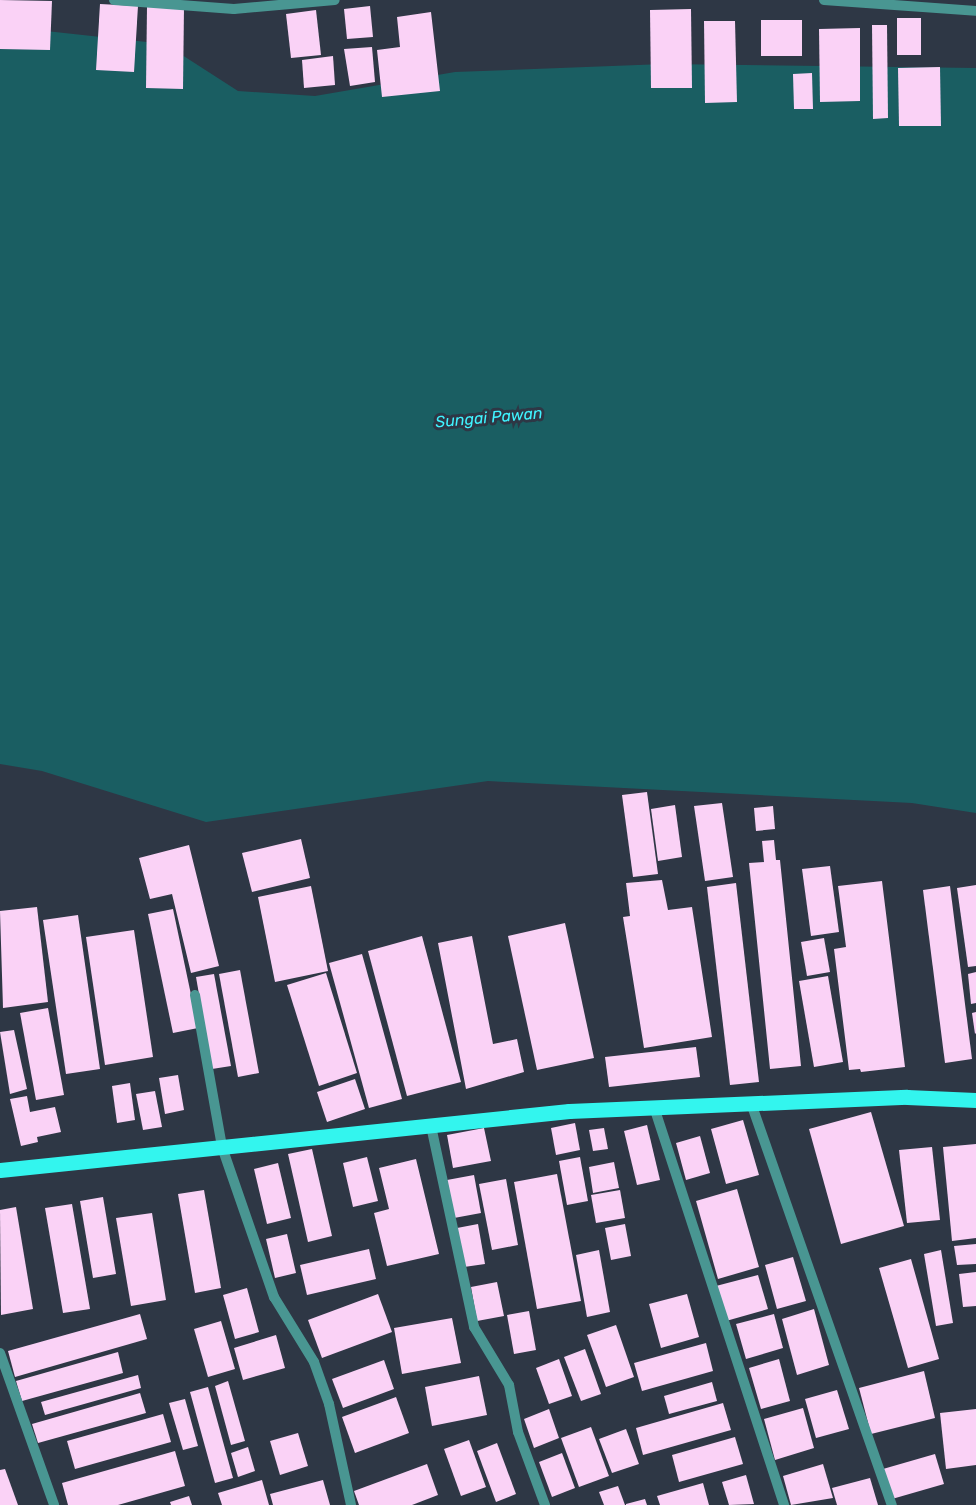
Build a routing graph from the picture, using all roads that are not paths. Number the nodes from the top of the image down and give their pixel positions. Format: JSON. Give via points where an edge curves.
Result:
{"nodes":[{"id":1,"x":114,"y":0,"type":"edge"},
{"id":2,"x":335,"y":0,"type":"edge"},
{"id":3,"x":824,"y":0,"type":"edge"},
{"id":4,"x":909,"y":3,"type":"edge"},
{"id":5,"x":976,"y":11,"type":"edge"},
{"id":6,"x":195,"y":995,"type":"dead end"},
{"id":7,"x":976,"y":1100,"type":"edge"},
{"id":8,"x":751,"y":1103,"type":"junction"},
{"id":9,"x":654,"y":1107,"type":"junction"},
{"id":10,"x":431,"y":1126,"type":"junction"},
{"id":11,"x":222,"y":1147,"type":"junction"},
{"id":12,"x":0,"y":1170,"type":"edge"},
{"id":13,"x":0,"y":1353,"type":"edge"},
{"id":14,"x":54,"y":1505,"type":"edge"},
{"id":15,"x":351,"y":1505,"type":"edge"},
{"id":16,"x":545,"y":1505,"type":"edge"},
{"id":17,"x":784,"y":1505,"type":"edge"},
{"id":18,"x":892,"y":1505,"type":"edge"}],
"edges":[{"from":1,"to":2,"type":"street","via":[[234,9]]},
{"from":3,"to":4,"type":"street"},
{"from":4,"to":5,"type":"street"},
{"from":6,"to":11,"type":"street"},
{"from":7,"to":8,"type":"main road","via":[[907,1097]]},
{"from":8,"to":9,"type":"main road"},
{"from":8,"to":18,"type":"street"},
{"from":9,"to":10,"type":"main road","via":[[569,1111]]},
{"from":9,"to":17,"type":"street"},
{"from":10,"to":11,"type":"main road"},
{"from":10,"to":16,"type":"street","via":[[474,1327],[508,1385],[518,1432]]},
{"from":11,"to":12,"type":"main road"},
{"from":11,"to":15,"type":"street","via":[[274,1297],[314,1362],[329,1404]]},
{"from":13,"to":14,"type":"street"}]}
